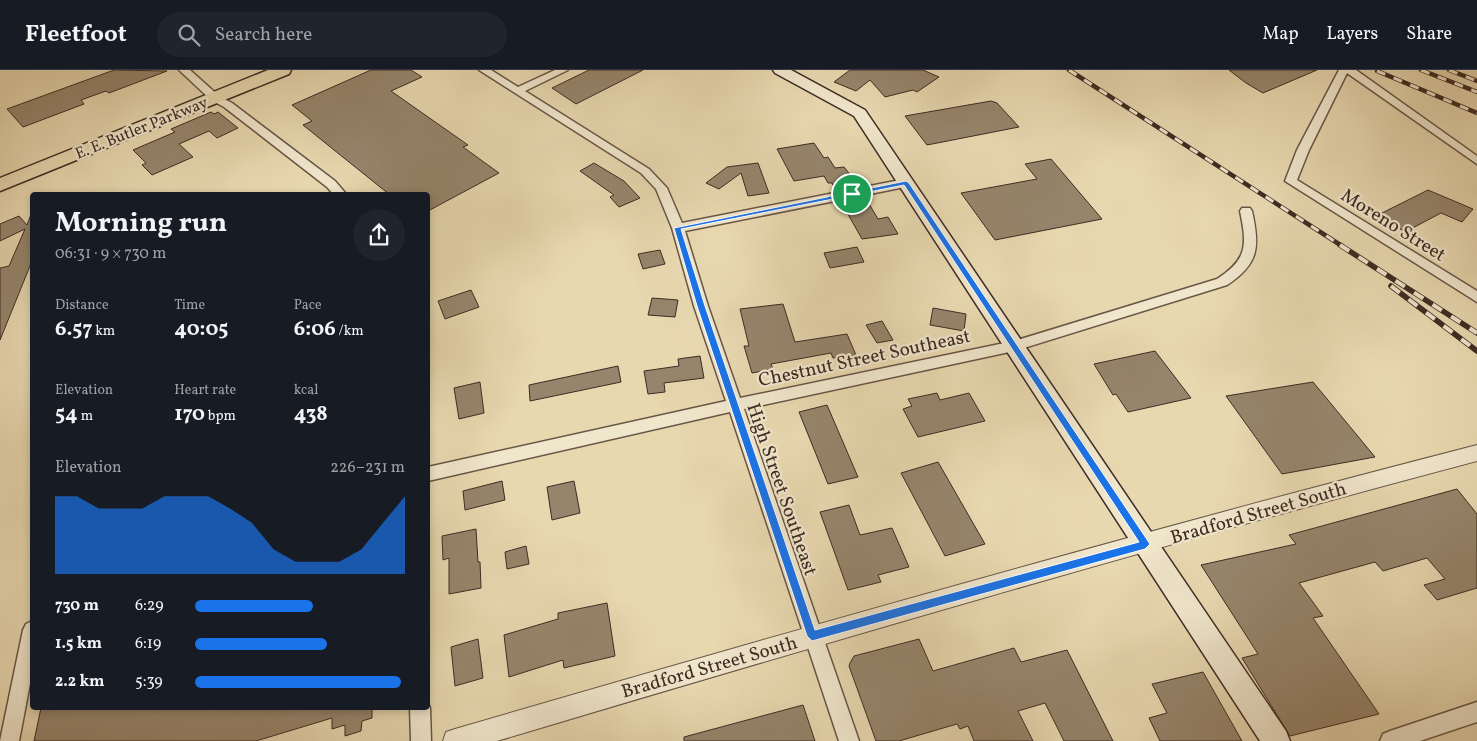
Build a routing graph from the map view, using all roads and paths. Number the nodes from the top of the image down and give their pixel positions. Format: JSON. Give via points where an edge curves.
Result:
{"nodes":[{"id":1,"x":184,"y":70,"type":"edge"},
{"id":2,"x":283,"y":70,"type":"edge"},
{"id":3,"x":484,"y":70,"type":"edge"},
{"id":4,"x":562,"y":70,"type":"edge"},
{"id":5,"x":780,"y":70,"type":"edge"},
{"id":6,"x":1344,"y":70,"type":"edge"},
{"id":7,"x":1349,"y":70,"type":"edge"},
{"id":8,"x":518,"y":91,"type":"junction"},
{"id":9,"x":215,"y":98,"type":"junction"},
{"id":10,"x":1477,"y":161,"type":"edge"},
{"id":11,"x":906,"y":183,"type":"junction"},
{"id":12,"x":0,"y":185,"type":"edge"},
{"id":13,"x":338,"y":192,"type":"edge"},
{"id":14,"x":1246,"y":211,"type":"dead end"},
{"id":15,"x":678,"y":228,"type":"junction"},
{"id":16,"x":1477,"y":297,"type":"edge"},
{"id":17,"x":1014,"y":346,"type":"junction"},
{"id":18,"x":735,"y":405,"type":"junction"},
{"id":19,"x":1477,"y":453,"type":"edge"},
{"id":20,"x":430,"y":474,"type":"edge"},
{"id":21,"x":1397,"y":474,"type":"joint"},
{"id":22,"x":1145,"y":544,"type":"junction"},
{"id":23,"x":812,"y":636,"type":"junction"},
{"id":24,"x":30,"y":640,"type":"edge"},
{"id":25,"x":420,"y":710,"type":"edge"},
{"id":26,"x":1477,"y":712,"type":"edge"},
{"id":27,"x":9,"y":741,"type":"edge"},
{"id":28,"x":421,"y":741,"type":"edge"},
{"id":29,"x":455,"y":741,"type":"edge"},
{"id":30,"x":849,"y":741,"type":"edge"},
{"id":31,"x":1276,"y":741,"type":"edge"},
{"id":32,"x":1390,"y":741,"type":"edge"}],
"edges":[{"from":1,"to":9,"type":"street"},
{"from":2,"to":9,"type":"highway","name":"E. E. Butler Parkway"},
{"from":3,"to":8,"type":"street","name":"High Street Southeast"},
{"from":4,"to":8,"type":"street"},
{"from":5,"to":11,"type":"main road","via":[[860,113]]},
{"from":6,"to":16,"type":"street","name":"Moreno Street","via":[[1303,150],[1291,181]]},
{"from":7,"to":10,"type":"street"},
{"from":8,"to":15,"type":"street","name":"High Street Southeast","via":[[645,170],[661,188]]},
{"from":9,"to":12,"type":"highway","name":"E. E. Butler Parkway"},
{"from":9,"to":13,"type":"street"},
{"from":11,"to":15,"type":"street"},
{"from":11,"to":17,"type":"main road"},
{"from":14,"to":17,"type":"street","name":"Chestnut Street Southeast","via":[[1252,238],[1249,256],[1230,278]]},
{"from":15,"to":18,"type":"street","name":"High Street Southeast"},
{"from":17,"to":18,"type":"street","name":"Chestnut Street Southeast"},
{"from":17,"to":22,"type":"main road"},
{"from":18,"to":20,"type":"street","name":"Chestnut Street Southeast"},
{"from":18,"to":23,"type":"street","name":"High Street Southeast"},
{"from":19,"to":21,"type":"street"},
{"from":21,"to":22,"type":"street","name":"Bradford Street South"},
{"from":22,"to":23,"type":"street","name":"Bradford Street South"},
{"from":22,"to":31,"type":"main road"},
{"from":23,"to":29,"type":"street","name":"Bradford Street South"},
{"from":23,"to":30,"type":"street","name":"High Street Southeast"},
{"from":24,"to":27,"type":"street"},
{"from":25,"to":28,"type":"street"},
{"from":26,"to":32,"type":"street"}]}
